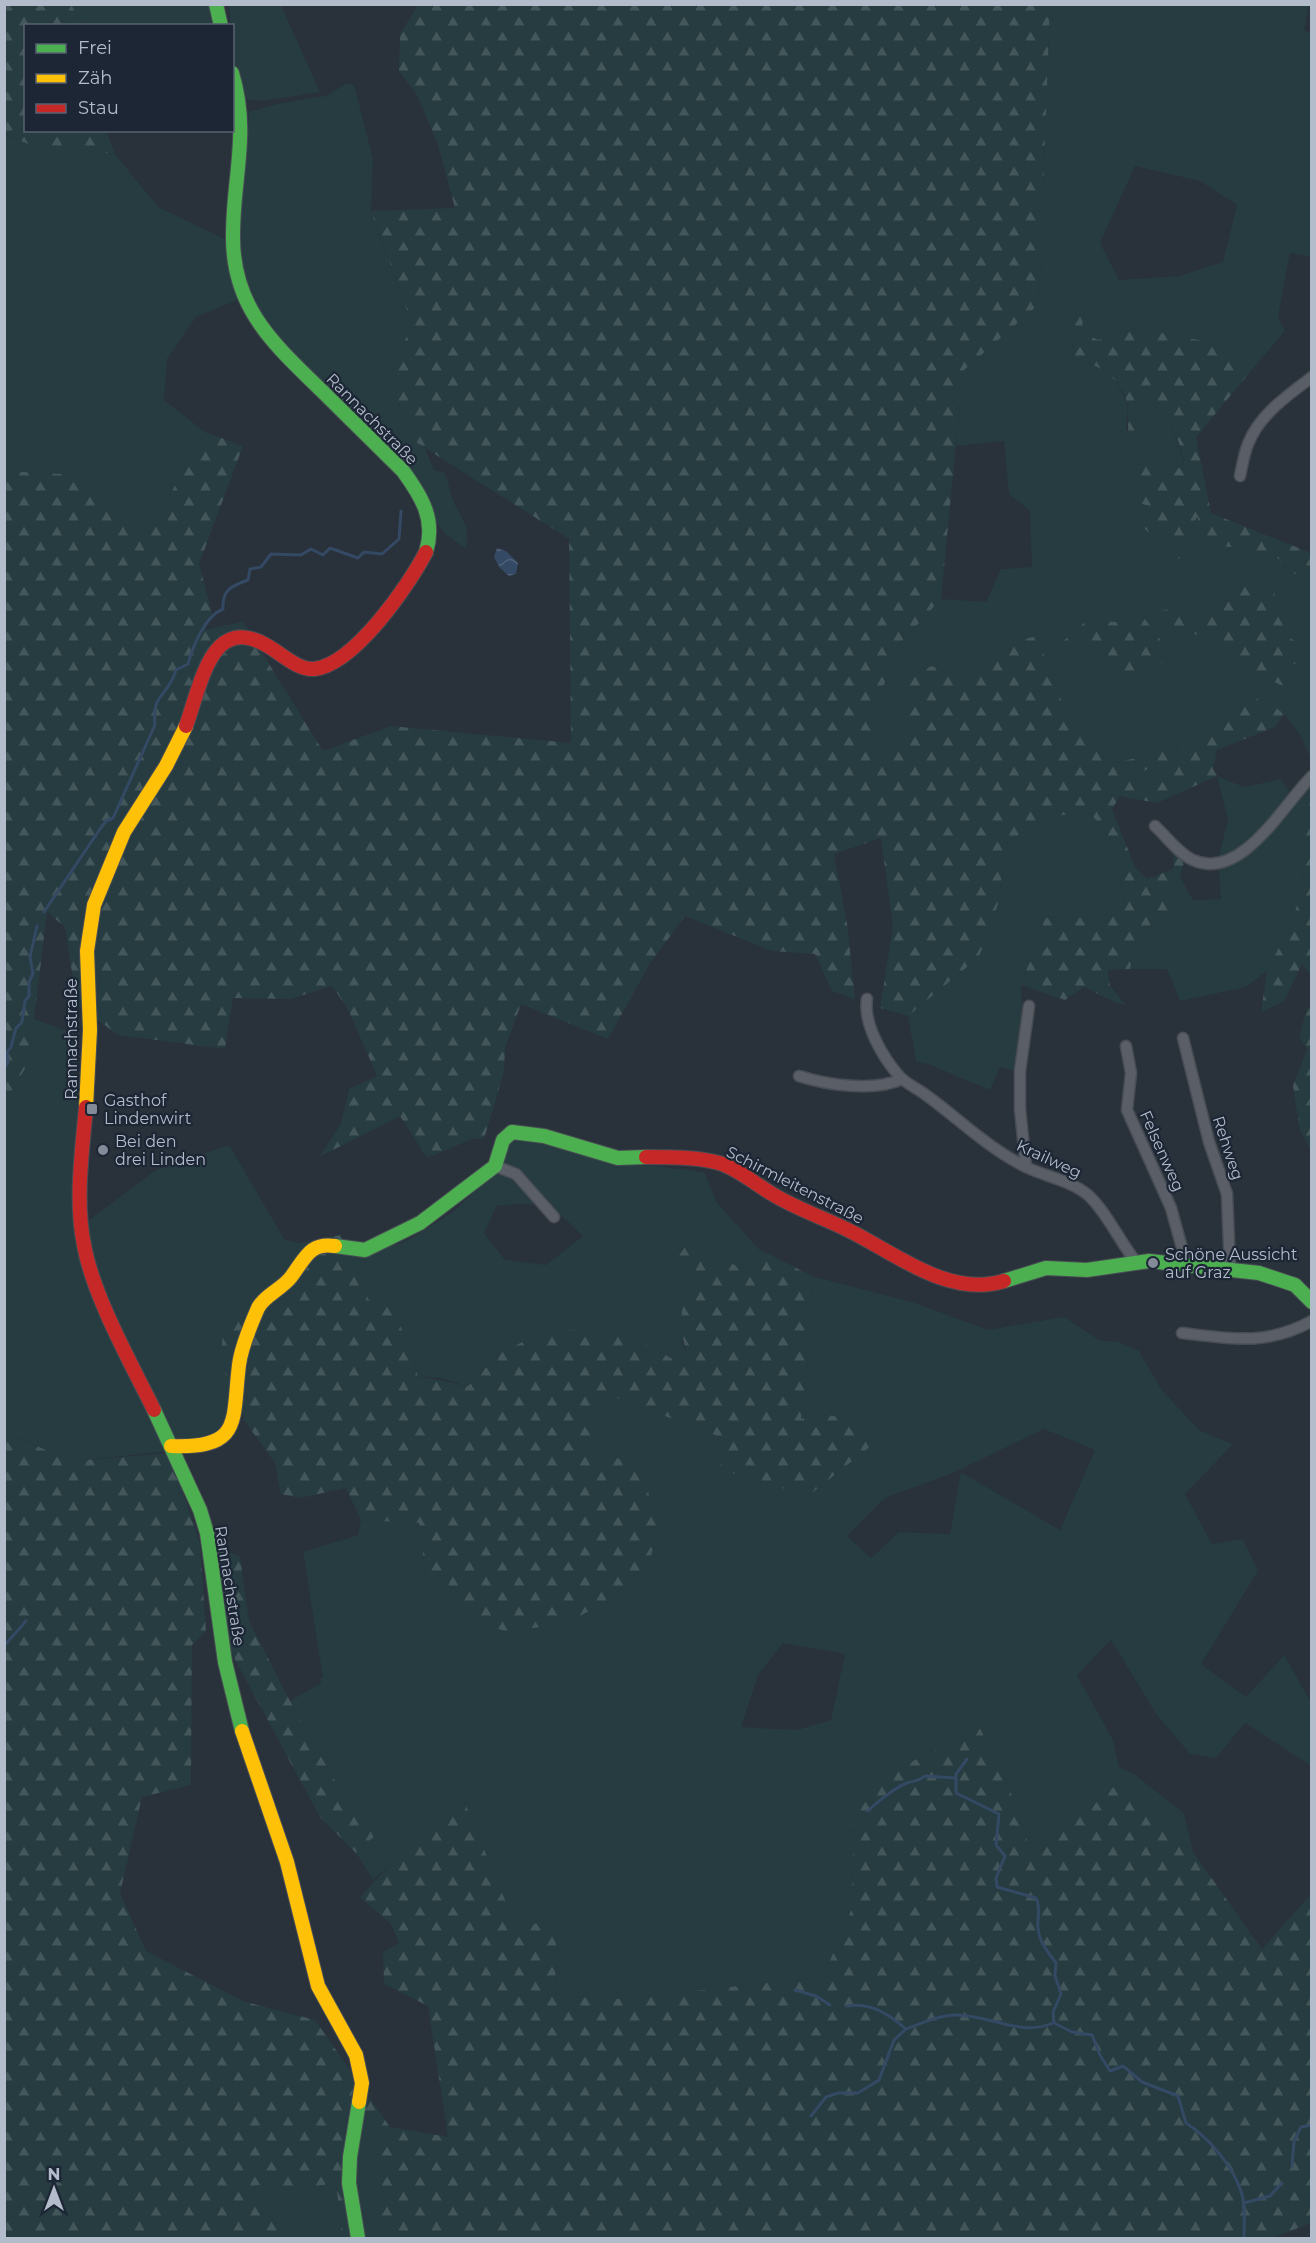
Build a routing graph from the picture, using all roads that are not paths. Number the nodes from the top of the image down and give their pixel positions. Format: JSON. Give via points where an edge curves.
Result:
{"nodes":[{"id":1,"x":216,"y":4,"type":"edge"},
{"id":2,"x":221,"y":24,"type":"edge"},
{"id":3,"x":234,"y":83,"type":"edge"},
{"id":4,"x":1311,"y":377,"type":"edge"},
{"id":5,"x":1240,"y":476,"type":"dead end"},
{"id":6,"x":1311,"y":776,"type":"edge"},
{"id":7,"x":1155,"y":826,"type":"dead end"},
{"id":8,"x":867,"y":999,"type":"dead end"},
{"id":9,"x":1029,"y":1006,"type":"dead end"},
{"id":10,"x":1183,"y":1038,"type":"dead end"},
{"id":11,"x":1126,"y":1047,"type":"dead end"},
{"id":12,"x":799,"y":1076,"type":"dead end"},
{"id":13,"x":902,"y":1079,"type":"junction"},
{"id":14,"x":495,"y":1166,"type":"junction"},
{"id":15,"x":1026,"y":1167,"type":"junction"},
{"id":16,"x":554,"y":1217,"type":"dead end"},
{"id":17,"x":1136,"y":1262,"type":"junction"},
{"id":18,"x":1187,"y":1266,"type":"junction"},
{"id":19,"x":1230,"y":1270,"type":"junction"},
{"id":20,"x":1311,"y":1302,"type":"edge"},
{"id":21,"x":1311,"y":1321,"type":"edge"},
{"id":22,"x":1182,"y":1333,"type":"dead end"},
{"id":23,"x":171,"y":1446,"type":"junction"},
{"id":24,"x":358,"y":2238,"type":"edge"}],
"edges":[{"from":1,"to":2,"type":"street"},
{"from":3,"to":23,"type":"street","name":"Rannachstraße","via":[[242,125],[231,235],[240,287],[268,338],[403,471],[430,518],[432,537],[422,564],[399,595],[342,658],[326,667],[298,665],[245,635],[222,643],[179,744],[125,831],[93,907],[88,935],[90,1030],[82,1236],[100,1295]]},
{"from":4,"to":5,"type":"street","via":[[1268,414],[1248,442]]},
{"from":6,"to":7,"type":"street","via":[[1257,839],[1223,863],[1204,864],[1190,859]]},
{"from":8,"to":13,"type":"street","name":"Krailweg","via":[[867,1014],[879,1047]]},
{"from":9,"to":15,"type":"street","via":[[1020,1071]]},
{"from":10,"to":19,"type":"street","name":"Rehweg","via":[[1209,1142],[1227,1194]]},
{"from":11,"to":18,"type":"street","name":"Felsenweg","via":[[1131,1073],[1127,1110],[1170,1208]]},
{"from":12,"to":13,"type":"street","via":[[861,1084]]},
{"from":13,"to":15,"type":"street","name":"Krailweg","via":[[999,1152]]},
{"from":14,"to":16,"type":"street","via":[[516,1174]]},
{"from":14,"to":17,"type":"street","name":"Schirmleitenstraße","via":[[503,1140],[512,1132],[544,1136],[618,1158],[663,1157],[719,1163],[899,1260],[960,1282],[993,1284],[1046,1268],[1087,1270]]},
{"from":14,"to":23,"type":"street","via":[[434,1214],[374,1247],[365,1250],[324,1244],[310,1249],[290,1279],[259,1306],[239,1362],[236,1414],[230,1427],[212,1443]]},
{"from":15,"to":17,"type":"street","name":"Krailweg","via":[[1088,1195]]},
{"from":17,"to":18,"type":"street","name":"Schirmleitenstraße"},
{"from":18,"to":19,"type":"street","name":"Schirmleitenstraße"},
{"from":19,"to":20,"type":"street","name":"Schirmleitenstraße","via":[[1280,1279],[1295,1285]]},
{"from":21,"to":22,"type":"street","via":[[1293,1331],[1248,1341]]},
{"from":23,"to":24,"type":"street","name":"Rannachstraße","via":[[207,1533],[225,1662],[254,1776],[287,1862],[312,1968],[356,2055],[362,2083],[350,2157],[350,2183]]}]}
